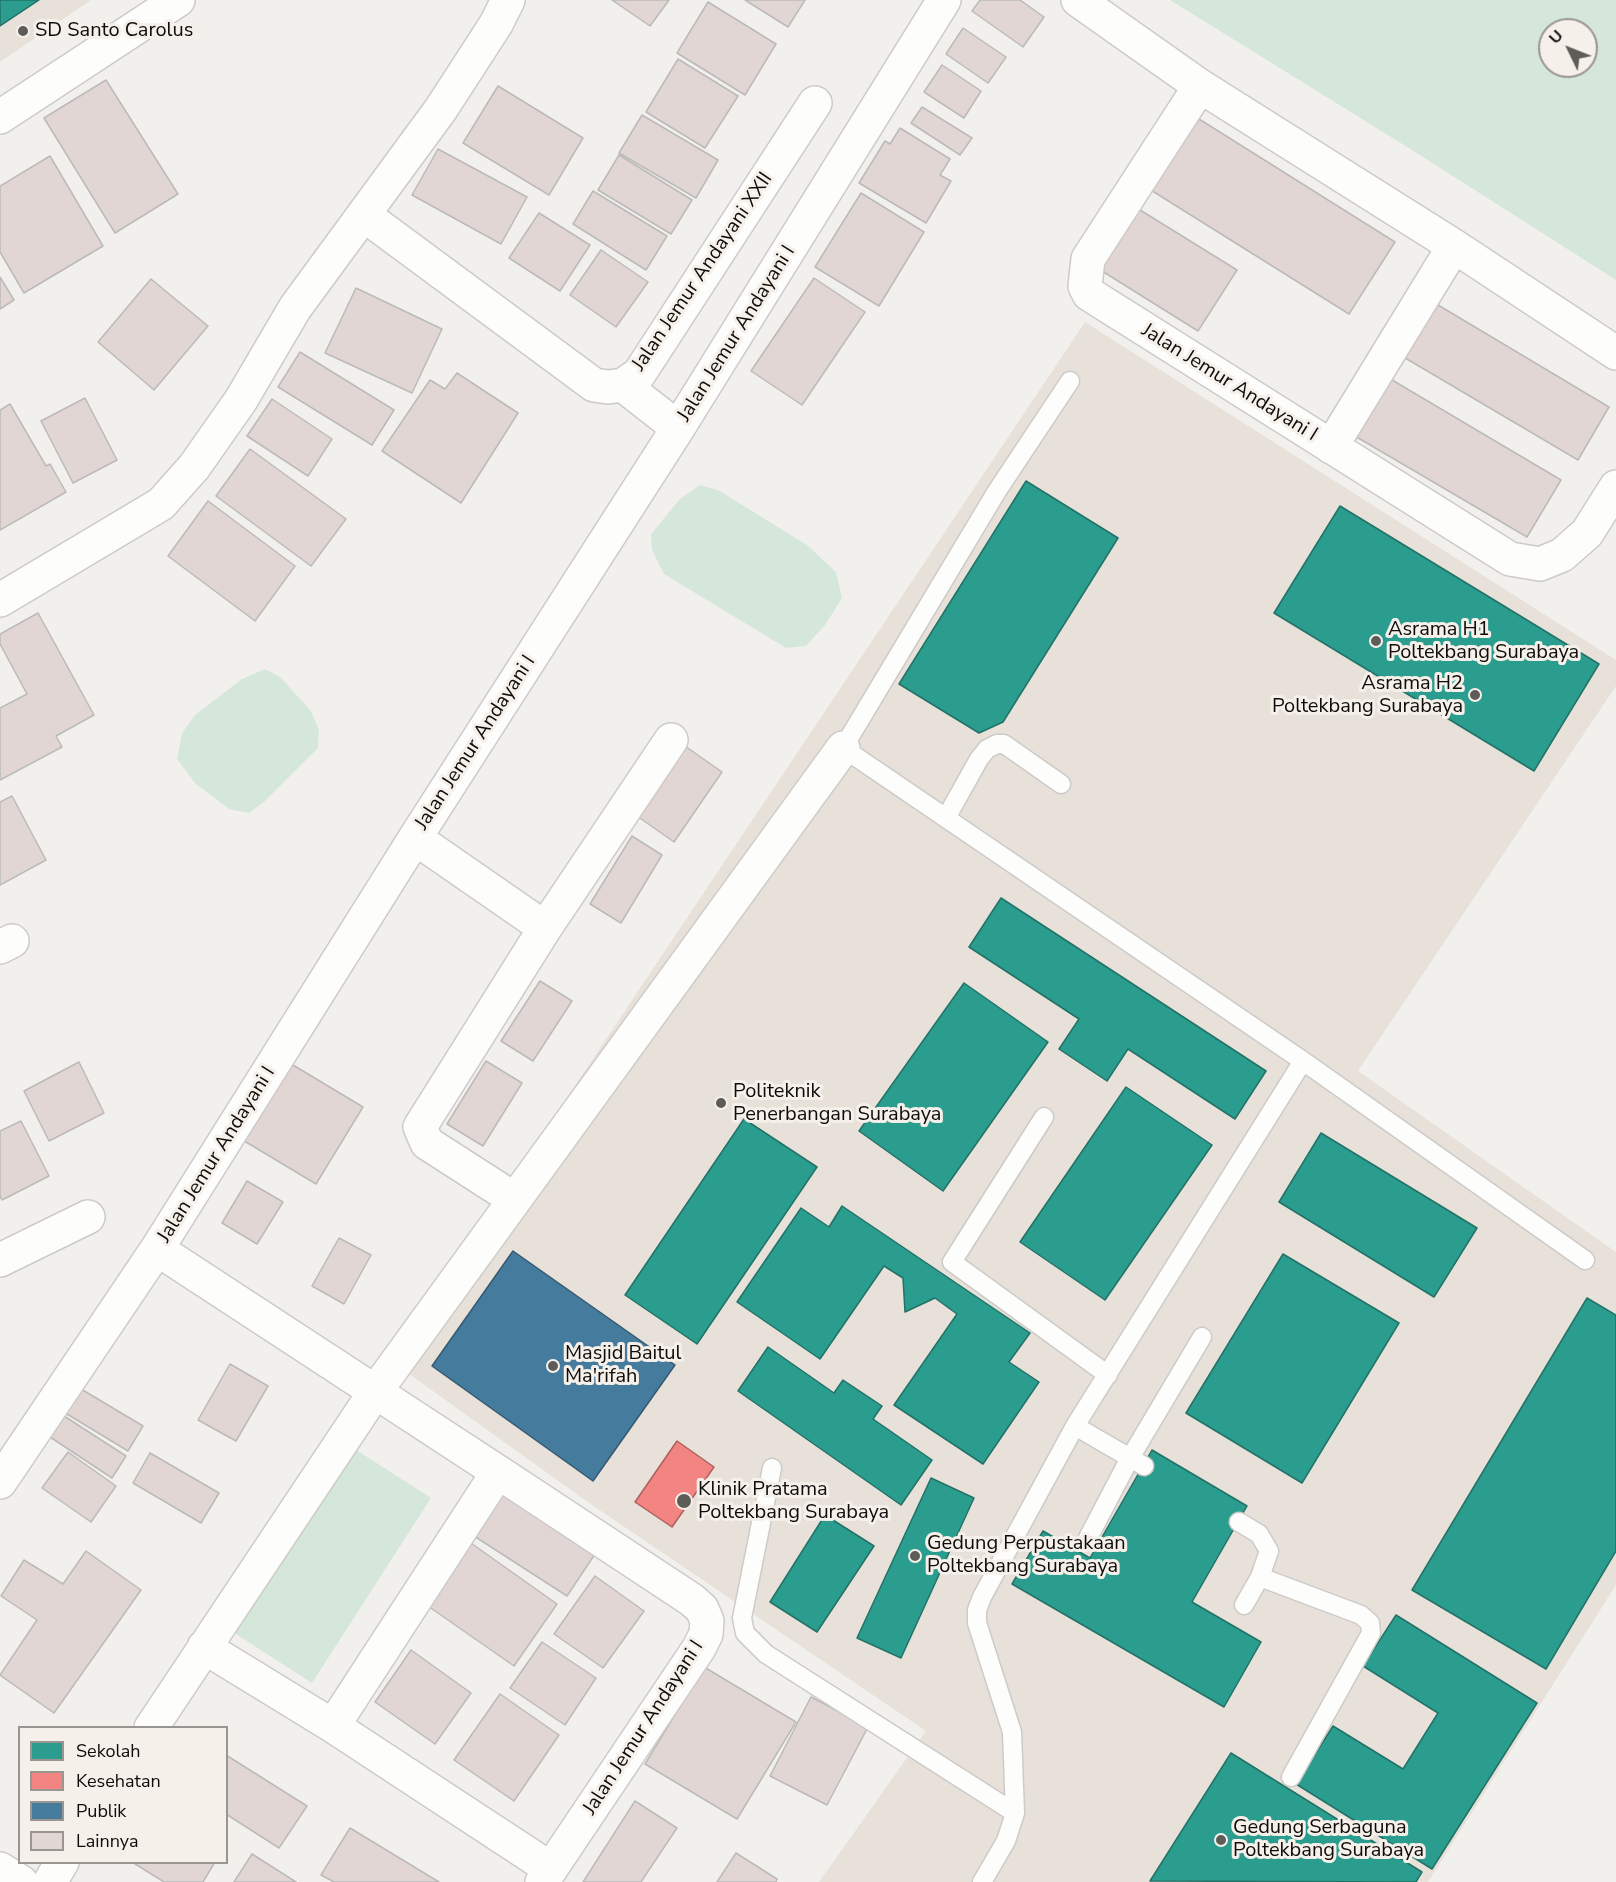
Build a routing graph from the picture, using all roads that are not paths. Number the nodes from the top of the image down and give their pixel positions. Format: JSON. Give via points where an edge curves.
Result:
{"nodes":[{"id":1,"x":178,"y":0,"type":"edge"},
{"id":2,"x":508,"y":0,"type":"edge"},
{"id":3,"x":945,"y":0,"type":"edge"},
{"id":4,"x":1078,"y":0,"type":"edge"},
{"id":5,"x":1200,"y":86,"type":"junction"},
{"id":6,"x":815,"y":103,"type":"dead end"},
{"id":7,"x":0,"y":117,"type":"edge"},
{"id":8,"x":364,"y":215,"type":"junction"},
{"id":9,"x":1454,"y":246,"type":"junction"},
{"id":10,"x":1616,"y":353,"type":"edge"},
{"id":11,"x":1070,"y":381,"type":"dead end"},
{"id":12,"x":623,"y":385,"type":"junction"},
{"id":13,"x":678,"y":428,"type":"junction"},
{"id":14,"x":1330,"y":447,"type":"junction"},
{"id":15,"x":1616,"y":487,"type":"edge"},
{"id":16,"x":0,"y":600,"type":"edge"},
{"id":17,"x":671,"y":740,"type":"dead end"},
{"id":18,"x":843,"y":748,"type":"junction"},
{"id":19,"x":1061,"y":784,"type":"dead end"},
{"id":20,"x":946,"y":818,"type":"junction"},
{"id":21,"x":415,"y":838,"type":"junction"},
{"id":22,"x":545,"y":928,"type":"junction"},
{"id":23,"x":1303,"y":1061,"type":"junction"},
{"id":24,"x":1044,"y":1117,"type":"dead end"},
{"id":25,"x":514,"y":1199,"type":"junction"},
{"id":26,"x":88,"y":1217,"type":"dead end"},
{"id":27,"x":157,"y":1249,"type":"junction"},
{"id":28,"x":0,"y":1260,"type":"edge"},
{"id":29,"x":1586,"y":1260,"type":"dead end"},
{"id":30,"x":1202,"y":1337,"type":"dead end"},
{"id":31,"x":1108,"y":1375,"type":"junction"},
{"id":32,"x":375,"y":1392,"type":"junction"},
{"id":33,"x":1075,"y":1426,"type":"junction"},
{"id":34,"x":1137,"y":1462,"type":"junction"},
{"id":35,"x":772,"y":1468,"type":"dead end"},
{"id":36,"x":498,"y":1472,"type":"junction"},
{"id":37,"x":0,"y":1482,"type":"edge"},
{"id":38,"x":1239,"y":1522,"type":"dead end"},
{"id":39,"x":1088,"y":1539,"type":"dead end"},
{"id":40,"x":1260,"y":1577,"type":"junction"},
{"id":41,"x":1244,"y":1605,"type":"dead end"},
{"id":42,"x":204,"y":1647,"type":"junction"},
{"id":43,"x":152,"y":1726,"type":"edge"},
{"id":44,"x":333,"y":1726,"type":"junction"},
{"id":45,"x":1291,"y":1777,"type":"dead end"},
{"id":46,"x":1015,"y":1814,"type":"junction"},
{"id":47,"x":61,"y":1864,"type":"edge"},
{"id":48,"x":0,"y":1869,"type":"edge"},
{"id":49,"x":547,"y":1875,"type":"edge"},
{"id":50,"x":21,"y":1882,"type":"edge"},
{"id":51,"x":50,"y":1882,"type":"edge"},
{"id":52,"x":982,"y":1882,"type":"edge"}],
"edges":[{"from":1,"to":7,"type":"street"},
{"from":2,"to":8,"type":"street","via":[[441,109]]},
{"from":3,"to":13,"type":"street","name":"Jalan Jemur Andayani I"},
{"from":4,"to":5,"type":"street"},
{"from":5,"to":9,"type":"street"},
{"from":5,"to":14,"type":"street","name":"Jalan Jemur Andayani I","via":[[1088,260],[1085,286],[1097,301]]},
{"from":6,"to":12,"type":"street","name":"Jalan Jemur Andayani XXII","via":[[639,374]]},
{"from":8,"to":12,"type":"street","name":"Jalan Jemur Andayani XXII","via":[[594,385]]},
{"from":8,"to":16,"type":"street","via":[[295,308],[221,429],[161,504]]},
{"from":9,"to":10,"type":"street"},
{"from":9,"to":14,"type":"street","name":"Jalan Jemur Andayani I"},
{"from":11,"to":18,"type":"lane","via":[[1003,482]]},
{"from":12,"to":13,"type":"street"},
{"from":13,"to":21,"type":"street","name":"Jalan Jemur Andayani I"},
{"from":14,"to":15,"type":"street","name":"Jalan Jemur Andayani I","via":[[1510,559],[1540,564],[1562,555],[1587,533]]},
{"from":17,"to":22,"type":"street"},
{"from":18,"to":20,"type":"lane"},
{"from":18,"to":25,"type":"street"},
{"from":19,"to":20,"type":"lane","via":[[1004,744],[998,744],[979,759]]},
{"from":20,"to":23,"type":"lane"},
{"from":21,"to":22,"type":"street"},
{"from":21,"to":27,"type":"street","name":"Jalan Jemur Andayani I"},
{"from":22,"to":25,"type":"street","via":[[420,1127],[427,1143]]},
{"from":23,"to":29,"type":"lane"},
{"from":23,"to":31,"type":"lane"},
{"from":24,"to":31,"type":"lane","via":[[952,1262]]},
{"from":25,"to":32,"type":"street"},
{"from":26,"to":28,"type":"street"},
{"from":27,"to":32,"type":"street","name":"Jalan Jemur Andayani I"},
{"from":27,"to":37,"type":"street","name":"Jalan Jemur Andayani I"},
{"from":30,"to":34,"type":"lane"},
{"from":31,"to":33,"type":"lane"},
{"from":32,"to":36,"type":"street","name":"Jalan Jemur Andayani I"},
{"from":32,"to":42,"type":"street"},
{"from":33,"to":34,"type":"lane"},
{"from":33,"to":46,"type":"lane","via":[[977,1611],[981,1639],[1012,1732]]},
{"from":34,"to":39,"type":"lane"},
{"from":35,"to":46,"type":"lane","via":[[742,1618],[746,1633],[766,1654]]},
{"from":36,"to":44,"type":"street"},
{"from":36,"to":49,"type":"street","name":"Jalan Jemur Andayani I","via":[[693,1600],[707,1621],[699,1648]]},
{"from":38,"to":40,"type":"lane","via":[[1259,1534],[1267,1546],[1268,1557]]},
{"from":40,"to":41,"type":"lane"},
{"from":40,"to":45,"type":"lane","via":[[1361,1615],[1370,1623],[1371,1633]]},
{"from":42,"to":43,"type":"street"},
{"from":42,"to":44,"type":"street","name":"Jalan Jemur Andayani I"},
{"from":44,"to":49,"type":"street","name":"Jalan Jemur Andayani I"},
{"from":46,"to":52,"type":"lane","via":[[1006,1841]]},
{"from":47,"to":51,"type":"street"},
{"from":48,"to":50,"type":"street"}]}
